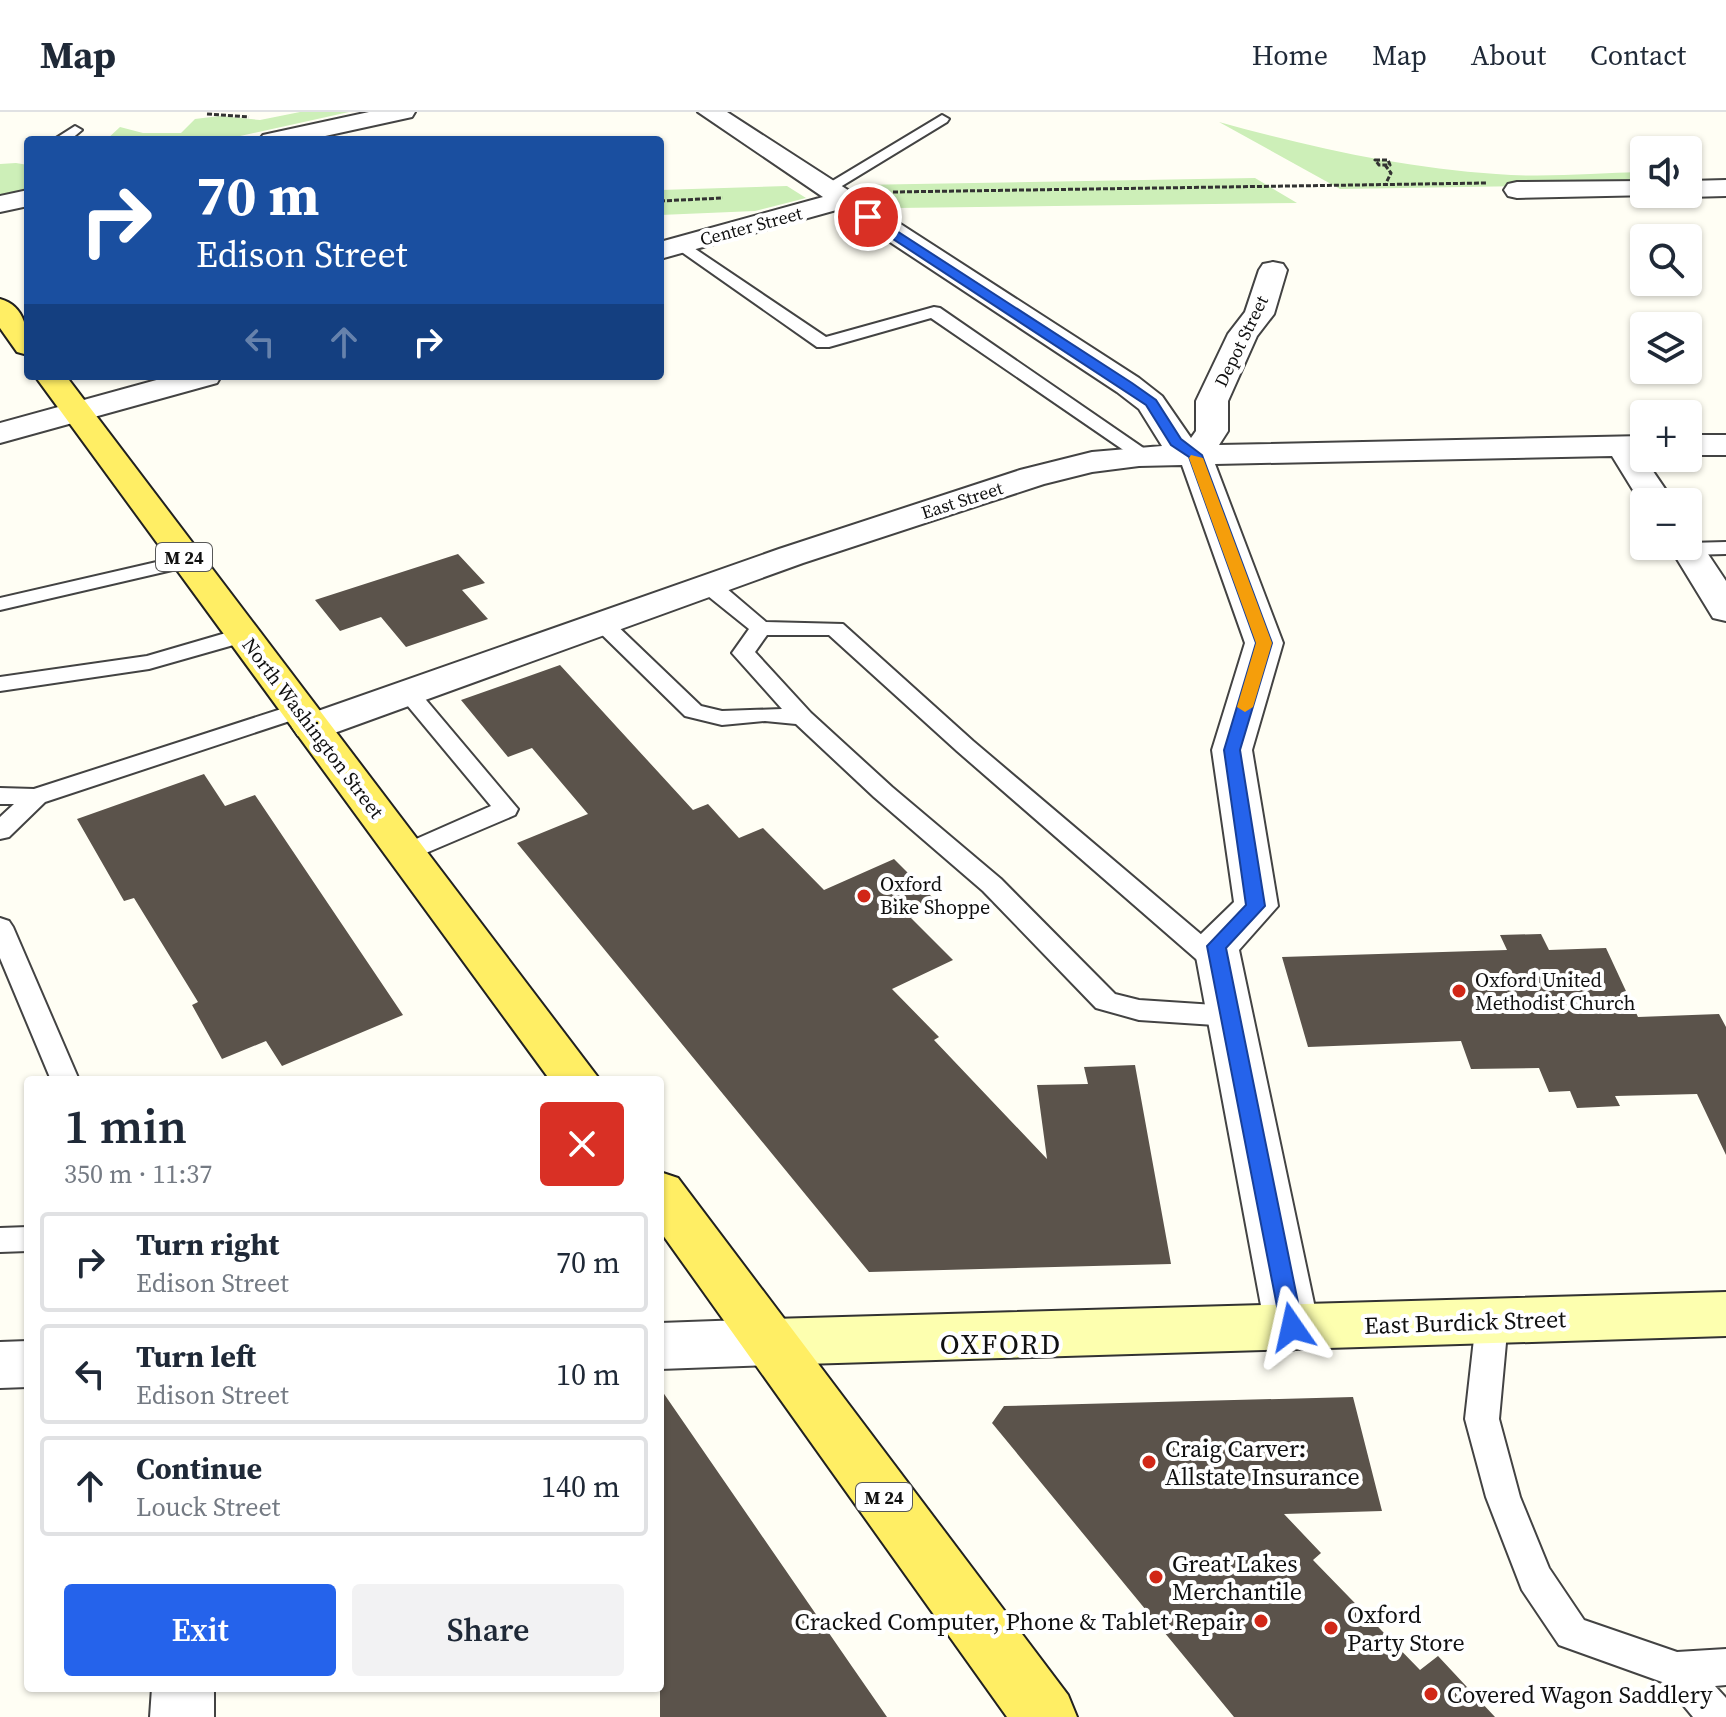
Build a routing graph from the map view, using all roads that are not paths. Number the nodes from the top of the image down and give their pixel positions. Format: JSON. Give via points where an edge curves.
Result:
{"nodes":[{"id":1,"x":403,"y":112,"type":"edge"},
{"id":2,"x":710,"y":112,"type":"edge"},
{"id":3,"x":942,"y":119,"type":"dead end"},
{"id":4,"x":75,"y":130,"type":"dead end"},
{"id":5,"x":66,"y":136,"type":"edge"},
{"id":6,"x":291,"y":136,"type":"edge"},
{"id":7,"x":1726,"y":188,"type":"edge"},
{"id":8,"x":1630,"y":189,"type":"edge"},
{"id":9,"x":1702,"y":189,"type":"edge"},
{"id":10,"x":1517,"y":190,"type":"dead end"},
{"id":11,"x":834,"y":195,"type":"junction"},
{"id":12,"x":24,"y":199,"type":"edge"},
{"id":13,"x":0,"y":204,"type":"edge"},
{"id":14,"x":671,"y":248,"type":"edge"},
{"id":15,"x":1273,"y":270,"type":"dead end"},
{"id":16,"x":0,"y":308,"type":"edge"},
{"id":17,"x":24,"y":341,"type":"edge"},
{"id":18,"x":53,"y":380,"type":"edge"},
{"id":19,"x":192,"y":380,"type":"edge"},
{"id":20,"x":76,"y":412,"type":"junction"},
{"id":21,"x":0,"y":433,"type":"edge"},
{"id":22,"x":1702,"y":445,"type":"edge"},
{"id":23,"x":1726,"y":445,"type":"edge"},
{"id":24,"x":1630,"y":446,"type":"edge"},
{"id":25,"x":1195,"y":455,"type":"junction"},
{"id":26,"x":1145,"y":456,"type":"junction"},
{"id":27,"x":1702,"y":547,"type":"edge"},
{"id":28,"x":1726,"y":548,"type":"edge"},
{"id":29,"x":1694,"y":560,"type":"edge"},
{"id":30,"x":187,"y":561,"type":"junction"},
{"id":31,"x":711,"y":587,"type":"junction"},
{"id":32,"x":0,"y":604,"type":"edge"},
{"id":33,"x":1726,"y":610,"type":"edge"},
{"id":34,"x":601,"y":623,"type":"junction"},
{"id":35,"x":761,"y":628,"type":"junction"},
{"id":36,"x":243,"y":635,"type":"junction"},
{"id":37,"x":0,"y":684,"type":"edge"},
{"id":38,"x":408,"y":693,"type":"junction"},
{"id":39,"x":306,"y":718,"type":"junction"},
{"id":40,"x":803,"y":718,"type":"junction"},
{"id":41,"x":0,"y":796,"type":"edge"},
{"id":42,"x":36,"y":797,"type":"junction"},
{"id":43,"x":0,"y":831,"type":"edge"},
{"id":44,"x":407,"y":853,"type":"junction"},
{"id":45,"x":0,"y":927,"type":"edge"},
{"id":46,"x":1220,"y":965,"type":"junction"},
{"id":47,"x":1230,"y":1016,"type":"junction"},
{"id":48,"x":63,"y":1076,"type":"edge"},
{"id":49,"x":573,"y":1076,"type":"edge"},
{"id":50,"x":664,"y":1197,"type":"edge"},
{"id":51,"x":24,"y":1239,"type":"edge"},
{"id":52,"x":0,"y":1240,"type":"edge"},
{"id":53,"x":1726,"y":1314,"type":"edge"},
{"id":54,"x":1492,"y":1321,"type":"junction"},
{"id":55,"x":1292,"y":1327,"type":"junction"},
{"id":56,"x":772,"y":1342,"type":"junction"},
{"id":57,"x":664,"y":1346,"type":"edge"},
{"id":58,"x":24,"y":1364,"type":"edge"},
{"id":59,"x":0,"y":1365,"type":"edge"},
{"id":60,"x":1726,"y":1667,"type":"edge"},
{"id":61,"x":1677,"y":1670,"type":"junction"},
{"id":62,"x":183,"y":1692,"type":"edge"},
{"id":63,"x":182,"y":1717,"type":"edge"},
{"id":64,"x":1045,"y":1717,"type":"edge"},
{"id":65,"x":1718,"y":1717,"type":"edge"}],
"edges":[{"from":1,"to":6,"type":"street"},
{"from":2,"to":11,"type":"street"},
{"from":3,"to":11,"type":"lane"},
{"from":4,"to":5,"type":"lane"},
{"from":7,"to":9,"type":"street"},
{"from":8,"to":10,"type":"street"},
{"from":11,"to":14,"type":"street","name":"Center Street"},
{"from":11,"to":25,"type":"street","via":[[1128,385],[1151,403],[1176,442]]},
{"from":12,"to":13,"type":"street"},
{"from":14,"to":26,"type":"lane","via":[[823,343],[934,312]]},
{"from":15,"to":25,"type":"street","name":"Depot Street","via":[[1259,314],[1243,334],[1212,401],[1212,431]]},
{"from":16,"to":17,"type":"main road"},
{"from":18,"to":20,"type":"main road","name":"North Washington Street","number":"M 24"},
{"from":19,"to":20,"type":"street"},
{"from":20,"to":21,"type":"street"},
{"from":20,"to":30,"type":"main road","name":"North Washington Street","number":"M 24"},
{"from":22,"to":23,"type":"street"},
{"from":24,"to":25,"type":"street","name":"East Street"},
{"from":25,"to":26,"type":"street","name":"East Street"},
{"from":25,"to":46,"type":"street","via":[[1264,643],[1232,750],[1256,906],[1216,946]]},
{"from":26,"to":31,"type":"street","name":"East Street","via":[[1032,477]]},
{"from":27,"to":28,"type":"lane"},
{"from":29,"to":33,"type":"street"},
{"from":30,"to":32,"type":"lane"},
{"from":30,"to":36,"type":"main road","name":"North Washington Street","number":"M 24"},
{"from":31,"to":34,"type":"street","name":"East Street"},
{"from":31,"to":35,"type":"lane"},
{"from":34,"to":38,"type":"street","name":"East Street"},
{"from":34,"to":40,"type":"lane","via":[[693,711],[722,718]]},
{"from":35,"to":40,"type":"lane","via":[[743,653]]},
{"from":35,"to":46,"type":"lane","via":[[835,629]]},
{"from":36,"to":37,"type":"lane","via":[[149,662]]},
{"from":36,"to":39,"type":"main road","name":"North Washington Street","number":"M 24"},
{"from":38,"to":39,"type":"street","name":"East Street"},
{"from":38,"to":44,"type":"lane","via":[[506,809]]},
{"from":39,"to":42,"type":"lane"},
{"from":39,"to":44,"type":"main road","name":"North Washington Street","number":"M 24"},
{"from":40,"to":47,"type":"lane","via":[[992,885],[1106,1001],[1139,1010]]},
{"from":41,"to":42,"type":"lane"},
{"from":42,"to":43,"type":"lane"},
{"from":44,"to":49,"type":"main road","name":"North Washington Street","number":"M 24"},
{"from":45,"to":48,"type":"lane"},
{"from":46,"to":47,"type":"street"},
{"from":47,"to":55,"type":"street"},
{"from":50,"to":56,"type":"main road","number":"M 24"},
{"from":51,"to":52,"type":"lane"},
{"from":53,"to":54,"type":"main road","name":"East Burdick Street"},
{"from":54,"to":55,"type":"main road","name":"East Burdick Street"},
{"from":54,"to":61,"type":"lane","via":[[1482,1419],[1503,1497],[1535,1578],[1572,1633]]},
{"from":55,"to":56,"type":"main road","name":"East Burdick Street"},
{"from":56,"to":57,"type":"street"},
{"from":56,"to":64,"type":"main road","number":"M 24"},
{"from":58,"to":59,"type":"street"},
{"from":60,"to":61,"type":"lane"},
{"from":61,"to":65,"type":"lane"},
{"from":62,"to":63,"type":"street"}]}
